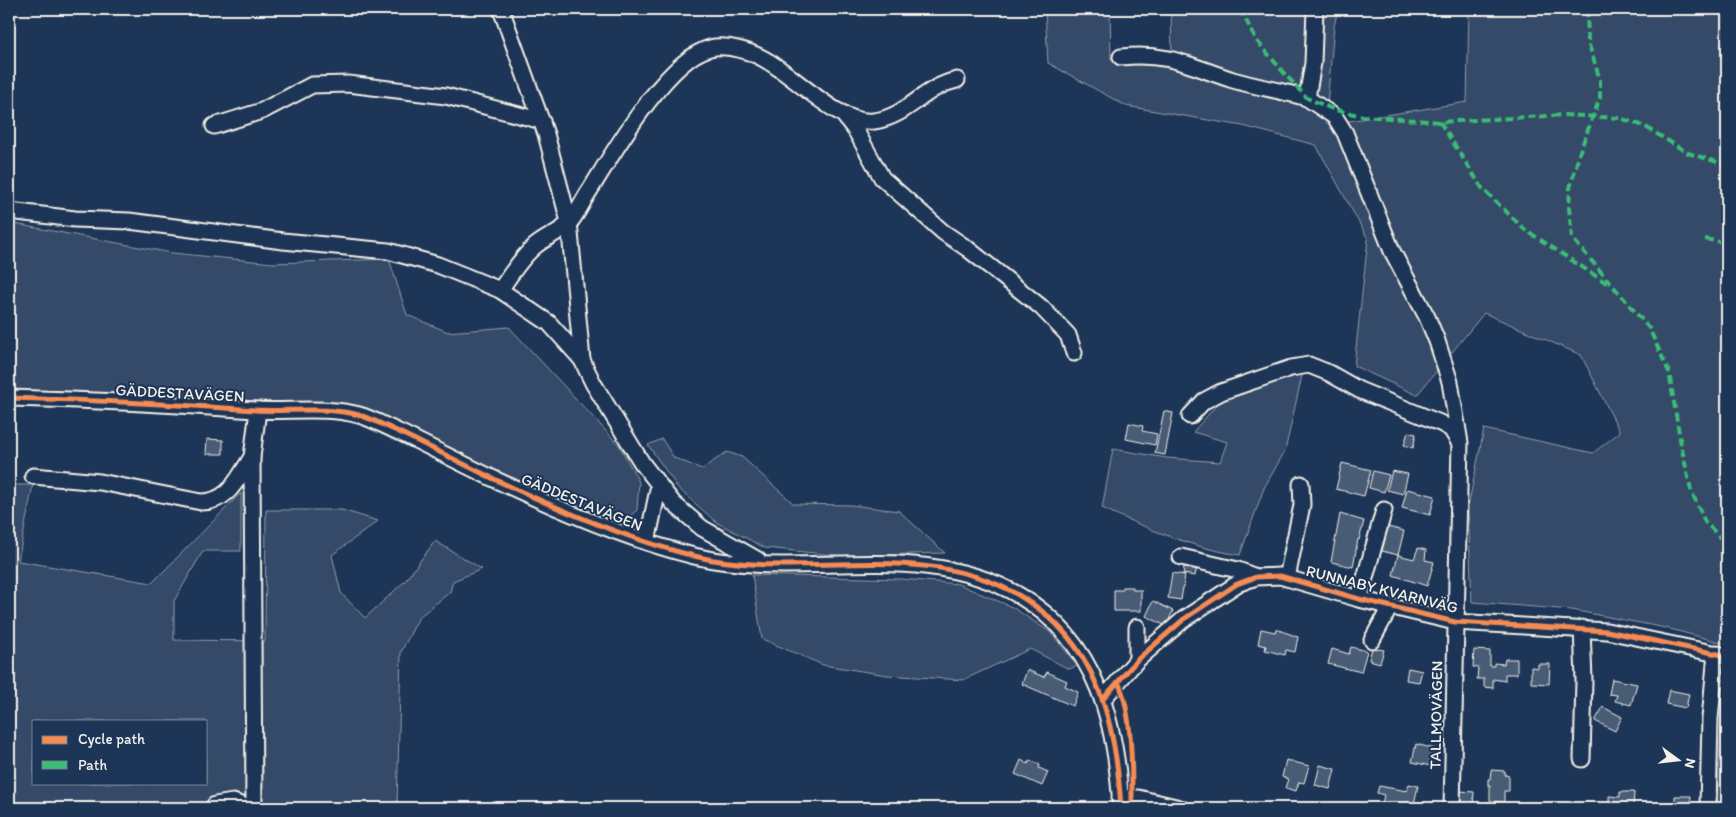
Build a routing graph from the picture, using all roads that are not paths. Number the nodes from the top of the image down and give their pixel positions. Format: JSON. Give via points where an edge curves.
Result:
{"nodes":[{"id":1,"x":501,"y":9,"type":"edge"},
{"id":2,"x":1315,"y":9,"type":"edge"},
{"id":3,"x":1121,"y":57,"type":"dead end"},
{"id":4,"x":957,"y":80,"type":"dead end"},
{"id":5,"x":1308,"y":98,"type":"junction"},
{"id":6,"x":842,"y":113,"type":"junction"},
{"id":7,"x":542,"y":121,"type":"junction"},
{"id":8,"x":214,"y":126,"type":"dead end"},
{"id":9,"x":9,"y":211,"type":"edge"},
{"id":10,"x":570,"y":222,"type":"junction"},
{"id":11,"x":500,"y":290,"type":"junction"},
{"id":12,"x":1074,"y":353,"type":"dead end"},
{"id":13,"x":582,"y":360,"type":"junction"},
{"id":14,"x":9,"y":398,"type":"edge"},
{"id":15,"x":258,"y":410,"type":"junction"},
{"id":16,"x":1190,"y":416,"type":"dead end"},
{"id":17,"x":1460,"y":443,"type":"junction"},
{"id":18,"x":252,"y":457,"type":"junction"},
{"id":19,"x":33,"y":476,"type":"dead end"},
{"id":20,"x":1301,"y":484,"type":"dead end"},
{"id":21,"x":659,"y":485,"type":"junction"},
{"id":22,"x":1384,"y":510,"type":"dead end"},
{"id":23,"x":647,"y":542,"type":"junction"},
{"id":24,"x":1181,"y":557,"type":"dead end"},
{"id":25,"x":769,"y":564,"type":"junction"},
{"id":26,"x":1256,"y":577,"type":"junction"},
{"id":27,"x":1287,"y":578,"type":"junction"},
{"id":28,"x":1359,"y":599,"type":"junction"},
{"id":29,"x":1390,"y":607,"type":"junction"},
{"id":30,"x":1455,"y":622,"type":"junction"},
{"id":31,"x":1138,"y":627,"type":"dead end"},
{"id":32,"x":1582,"y":628,"type":"junction"},
{"id":33,"x":1372,"y":640,"type":"dead end"},
{"id":34,"x":1722,"y":655,"type":"edge"},
{"id":35,"x":1138,"y":660,"type":"junction"},
{"id":36,"x":1103,"y":699,"type":"junction"},
{"id":37,"x":1582,"y":759,"type":"dead end"},
{"id":38,"x":1121,"y":803,"type":"edge"},
{"id":39,"x":213,"y":808,"type":"edge"},
{"id":40,"x":249,"y":808,"type":"edge"},
{"id":41,"x":254,"y":808,"type":"edge"},
{"id":42,"x":1180,"y":808,"type":"edge"},
{"id":43,"x":1452,"y":808,"type":"edge"},
{"id":44,"x":1708,"y":808,"type":"edge"}],
"edges":[{"from":1,"to":7,"type":"street"},
{"from":2,"to":5,"type":"street"},
{"from":3,"to":5,"type":"street","via":[[1157,56],[1185,62],[1231,79]]},
{"from":4,"to":6,"type":"street","via":[[925,93],[899,114],[872,121]]},
{"from":5,"to":17,"type":"street","name":"TALLMOVÄGEN","via":[[1335,117],[1345,133],[1392,251],[1427,317],[1450,382]]},
{"from":6,"to":10,"type":"street","via":[[763,58],[734,48],[710,48],[691,56],[666,80],[624,137]]},
{"from":6,"to":12,"type":"street","via":[[882,178],[943,232],[1041,307],[1068,335]]},
{"from":7,"to":8,"type":"street","via":[[446,96],[370,85],[312,84],[262,111]]},
{"from":7,"to":10,"type":"street"},
{"from":9,"to":11,"type":"street","via":[[129,221],[388,251],[438,264]]},
{"from":10,"to":11,"type":"street","via":[[532,248]]},
{"from":10,"to":13,"type":"street"},
{"from":11,"to":13,"type":"street","via":[[549,323]]},
{"from":13,"to":21,"type":"street","via":[[642,463]]},
{"from":14,"to":15,"type":"street","name":"GÄDDESTAVÄGEN"},
{"from":15,"to":18,"type":"street"},
{"from":15,"to":23,"type":"street","name":"GÄDDESTAVÄGEN","via":[[304,409],[360,415],[522,492]]},
{"from":16,"to":17,"type":"street","via":[[1204,400],[1222,392],[1309,365],[1359,390],[1440,423],[1451,430]]},
{"from":17,"to":30,"type":"street","name":"TALLMOVÄGEN"},
{"from":18,"to":19,"type":"street","via":[[224,497],[212,502],[100,482]]},
{"from":18,"to":41,"type":"street"},
{"from":20,"to":27,"type":"street","name":"RUNNABY KVARNVÄG","via":[[1302,505]]},
{"from":21,"to":23,"type":"street"},
{"from":21,"to":25,"type":"street","via":[[674,504],[702,528]]},
{"from":22,"to":28,"type":"street","name":"RUNNABY KVARNVÄG"},
{"from":23,"to":25,"type":"street","name":"GÄDDESTAVÄGEN","via":[[695,556]]},
{"from":24,"to":26,"type":"street"},
{"from":25,"to":36,"type":"street","name":"GÄDDESTAVÄGEN","via":[[924,565],[986,581],[1018,595],[1048,615],[1070,638],[1090,668]]},
{"from":26,"to":27,"type":"street","name":"RUNNABY KVARNVÄG"},
{"from":26,"to":35,"type":"street","name":"RUNNABY KVARNVÄG","via":[[1237,584],[1184,619]]},
{"from":27,"to":28,"type":"street","name":"RUNNABY KVARNVÄG"},
{"from":28,"to":29,"type":"street","name":"RUNNABY KVARNVÄG"},
{"from":29,"to":30,"type":"street","name":"RUNNABY KVARNVÄG"},
{"from":29,"to":33,"type":"street"},
{"from":30,"to":32,"type":"street","name":"RUNNABY KVARNVÄG"},
{"from":30,"to":43,"type":"street","name":"TALLMOVÄGEN"},
{"from":31,"to":35,"type":"street"},
{"from":32,"to":34,"type":"street","name":"RUNNABY KVARNVÄG"},
{"from":32,"to":37,"type":"street"},
{"from":34,"to":44,"type":"street","via":[[1710,719]]},
{"from":35,"to":36,"type":"street","name":"RUNNABY KVARNVÄG"},
{"from":36,"to":38,"type":"street","name":"GÄDDESTAVÄGEN","via":[[1114,739]]},
{"from":38,"to":42,"type":"street","via":[[1138,798]]},
{"from":39,"to":40,"type":"street","via":[[233,802]]}]}
